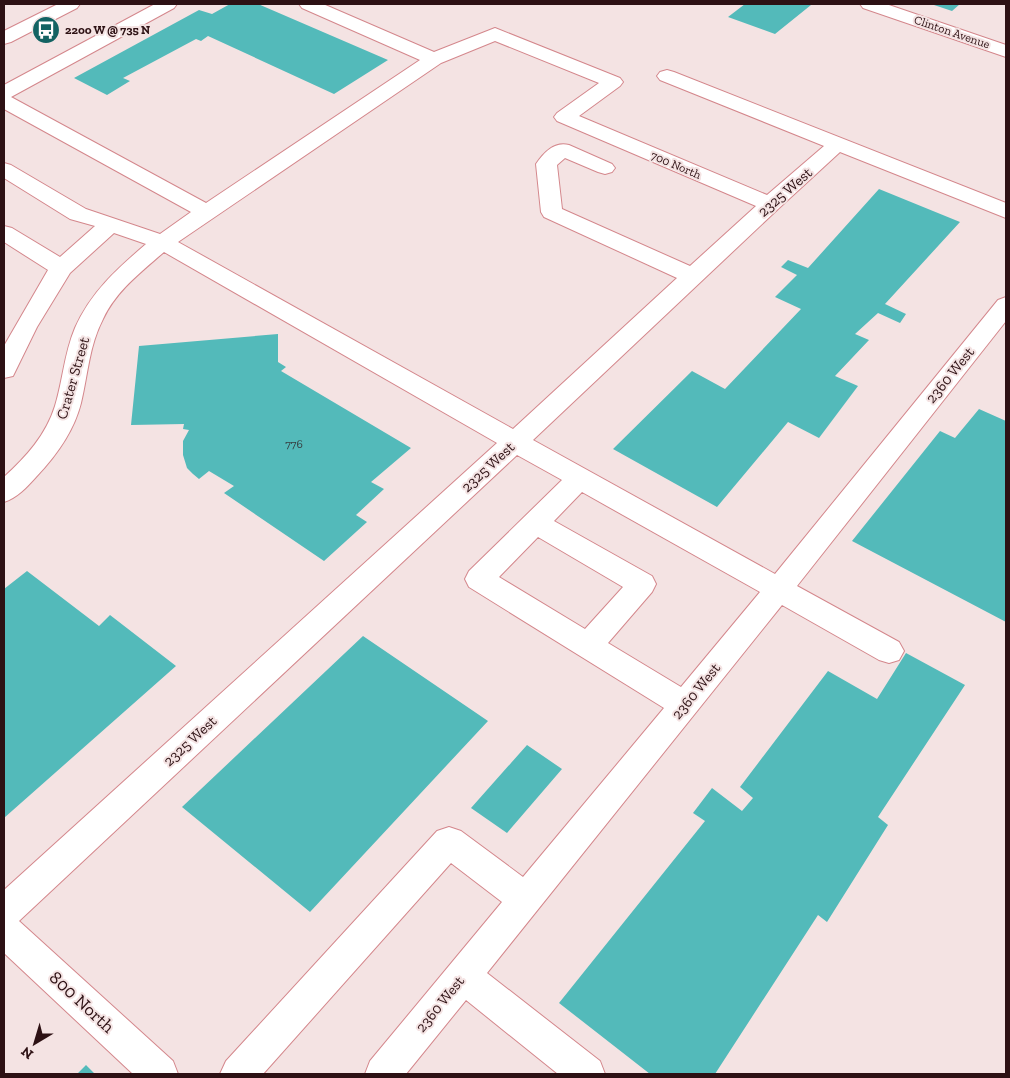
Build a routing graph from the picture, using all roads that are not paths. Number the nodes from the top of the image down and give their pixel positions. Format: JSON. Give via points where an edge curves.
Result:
{"nodes":[{"id":1,"x":71,"y":4,"type":"edge"},
{"id":2,"x":168,"y":4,"type":"edge"},
{"id":3,"x":308,"y":4,"type":"edge"},
{"id":4,"x":869,"y":4,"type":"edge"},
{"id":5,"x":4,"y":38,"type":"edge"},
{"id":6,"x":1006,"y":51,"type":"edge"},
{"id":7,"x":434,"y":58,"type":"junction"},
{"id":8,"x":667,"y":76,"type":"dead end"},
{"id":9,"x":4,"y":93,"type":"edge"},
{"id":10,"x":4,"y":101,"type":"edge"},
{"id":11,"x":837,"y":144,"type":"junction"},
{"id":12,"x":605,"y":168,"type":"dead end"},
{"id":13,"x":4,"y":169,"type":"edge"},
{"id":14,"x":770,"y":204,"type":"junction"},
{"id":15,"x":1006,"y":211,"type":"edge"},
{"id":16,"x":207,"y":212,"type":"junction"},
{"id":17,"x":112,"y":224,"type":"junction"},
{"id":18,"x":4,"y":233,"type":"edge"},
{"id":19,"x":162,"y":242,"type":"junction"},
{"id":20,"x":61,"y":268,"type":"junction"},
{"id":21,"x":692,"y":276,"type":"junction"},
{"id":22,"x":1006,"y":304,"type":"edge"},
{"id":23,"x":11,"y":336,"type":"edge"},
{"id":24,"x":4,"y":370,"type":"edge"},
{"id":25,"x":515,"y":442,"type":"junction"},
{"id":26,"x":580,"y":478,"type":"junction"},
{"id":27,"x":4,"y":492,"type":"edge"},
{"id":28,"x":535,"y":523,"type":"junction"},
{"id":29,"x":780,"y":589,"type":"junction"},
{"id":30,"x":588,"y":646,"type":"junction"},
{"id":31,"x":889,"y":651,"type":"dead end"},
{"id":32,"x":685,"y":705,"type":"junction"},
{"id":33,"x":526,"y":900,"type":"junction"},
{"id":34,"x":4,"y":912,"type":"edge"},
{"id":35,"x":4,"y":930,"type":"edge"},
{"id":36,"x":463,"y":976,"type":"junction"},
{"id":37,"x":160,"y":1074,"type":"edge"},
{"id":38,"x":239,"y":1074,"type":"edge"},
{"id":39,"x":383,"y":1074,"type":"edge"},
{"id":40,"x":587,"y":1074,"type":"edge"}],
"edges":[{"from":1,"to":5,"type":"street"},
{"from":2,"to":9,"type":"street"},
{"from":3,"to":7,"type":"street"},
{"from":4,"to":6,"type":"street","name":"Clinton Avenue"},
{"from":7,"to":14,"type":"street","name":"700 North","via":[[494,34],[613,82],[564,117]]},
{"from":7,"to":16,"type":"street","name":"Crater Street"},
{"from":8,"to":11,"type":"street"},
{"from":10,"to":16,"type":"street"},
{"from":11,"to":14,"type":"street","name":"2325 West"},
{"from":11,"to":15,"type":"street"},
{"from":12,"to":21,"type":"street","via":[[562,149],[546,164],[552,212]]},
{"from":13,"to":17,"type":"street","via":[[78,214]]},
{"from":14,"to":21,"type":"street","name":"2325 West"},
{"from":16,"to":19,"type":"street","name":"Crater Street"},
{"from":17,"to":19,"type":"street"},
{"from":17,"to":20,"type":"street"},
{"from":18,"to":20,"type":"street"},
{"from":19,"to":25,"type":"street"},
{"from":19,"to":27,"type":"street","name":"Crater Street","via":[[102,300],[77,356],[68,404],[59,428],[42,454]]},
{"from":20,"to":23,"type":"street"},
{"from":21,"to":25,"type":"street","name":"2325 West"},
{"from":22,"to":29,"type":"street","name":"2360 West"},
{"from":23,"to":24,"type":"street"},
{"from":25,"to":26,"type":"street"},
{"from":25,"to":34,"type":"street","name":"2325 West"},
{"from":26,"to":28,"type":"street"},
{"from":26,"to":29,"type":"street"},
{"from":28,"to":30,"type":"street","via":[[642,584]]},
{"from":28,"to":30,"type":"street","via":[[479,579]]},
{"from":29,"to":31,"type":"street"},
{"from":29,"to":32,"type":"street","name":"2360 West"},
{"from":30,"to":32,"type":"street"},
{"from":32,"to":33,"type":"street","name":"2360 West"},
{"from":33,"to":36,"type":"street","name":"2360 West"},
{"from":33,"to":38,"type":"street","via":[[450,842]]},
{"from":35,"to":37,"type":"street","name":"800 North"},
{"from":36,"to":39,"type":"street","name":"2360 West"},
{"from":36,"to":40,"type":"street"}]}
